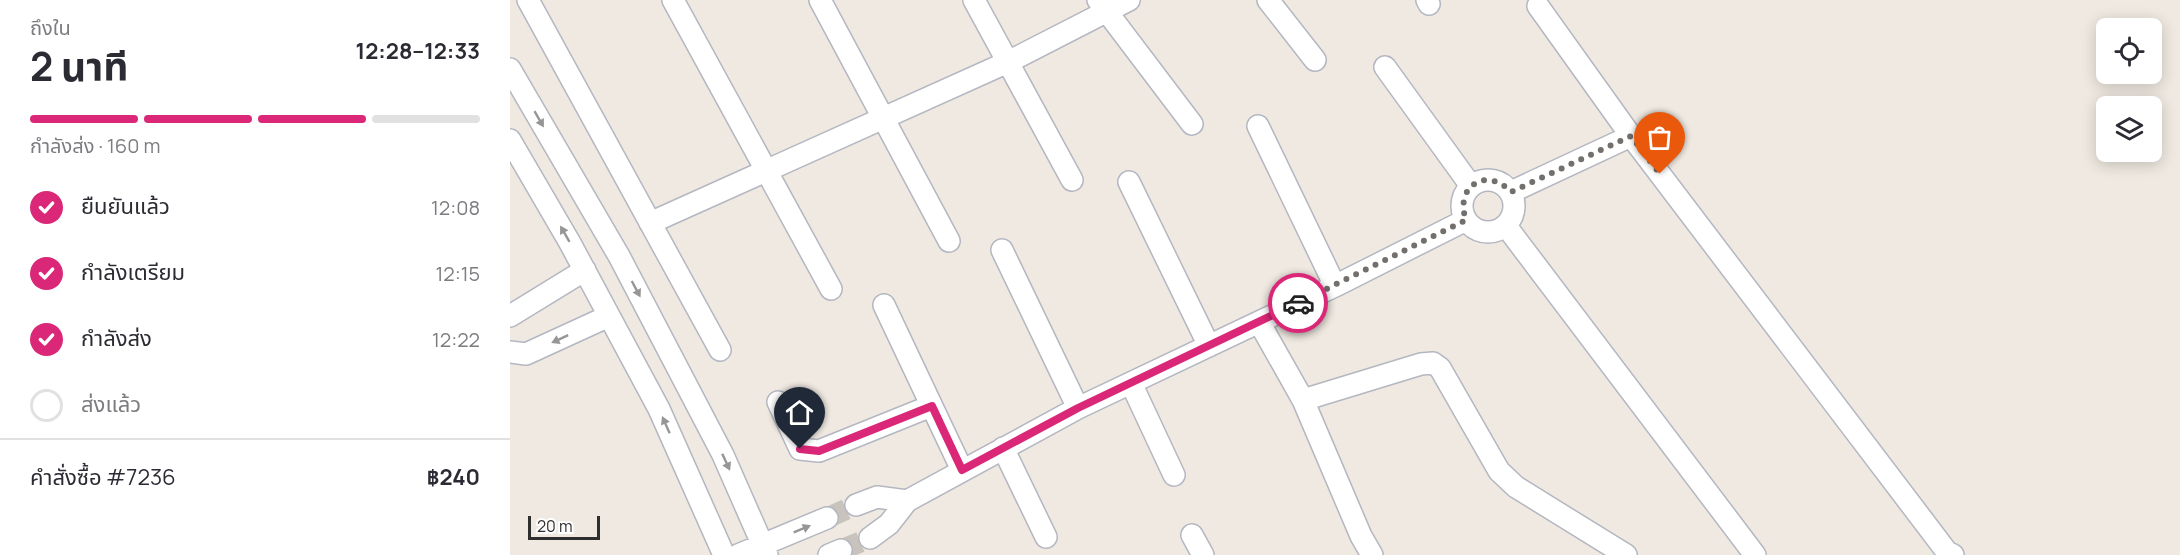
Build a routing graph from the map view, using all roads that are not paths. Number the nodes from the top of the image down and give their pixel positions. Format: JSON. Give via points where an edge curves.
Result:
{"nodes":[{"id":1,"x":528,"y":0,"type":"edge"},
{"id":2,"x":673,"y":0,"type":"edge"},
{"id":3,"x":820,"y":0,"type":"edge"},
{"id":4,"x":974,"y":0,"type":"edge"},
{"id":5,"x":1129,"y":0,"type":"edge"},
{"id":6,"x":1268,"y":0,"type":"edge"},
{"id":7,"x":1102,"y":6,"type":"edge"},
{"id":8,"x":1538,"y":6,"type":"dead end"},
{"id":9,"x":1315,"y":60,"type":"dead end"},
{"id":10,"x":1008,"y":62,"type":"junction"},
{"id":11,"x":1385,"y":67,"type":"dead end"},
{"id":12,"x":510,"y":69,"type":"edge"},
{"id":13,"x":883,"y":118,"type":"junction"},
{"id":14,"x":1192,"y":124,"type":"dead end"},
{"id":15,"x":1258,"y":126,"type":"dead end"},
{"id":16,"x":1631,"y":136,"type":"junction"},
{"id":17,"x":510,"y":140,"type":"edge"},
{"id":18,"x":766,"y":171,"type":"junction"},
{"id":19,"x":1072,"y":180,"type":"dead end"},
{"id":20,"x":1129,"y":182,"type":"dead end"},
{"id":21,"x":1471,"y":186,"type":"junction"},
{"id":22,"x":1511,"y":192,"type":"junction"},
{"id":23,"x":1466,"y":220,"type":"junction"},
{"id":24,"x":650,"y":223,"type":"junction"},
{"id":25,"x":1506,"y":226,"type":"junction"},
{"id":26,"x":949,"y":241,"type":"dead end"},
{"id":27,"x":1002,"y":250,"type":"dead end"},
{"id":28,"x":585,"y":270,"type":"junction"},
{"id":29,"x":1335,"y":286,"type":"junction"},
{"id":30,"x":831,"y":289,"type":"dead end"},
{"id":31,"x":884,"y":305,"type":"dead end"},
{"id":32,"x":510,"y":316,"type":"edge"},
{"id":33,"x":609,"y":316,"type":"junction"},
{"id":34,"x":1259,"y":322,"type":"junction"},
{"id":35,"x":1209,"y":346,"type":"junction"},
{"id":36,"x":720,"y":350,"type":"dead end"},
{"id":37,"x":510,"y":352,"type":"edge"},
{"id":38,"x":1131,"y":383,"type":"junction"},
{"id":39,"x":1303,"y":400,"type":"junction"},
{"id":40,"x":778,"y":402,"type":"dead end"},
{"id":41,"x":932,"y":406,"type":"junction"},
{"id":42,"x":1078,"y":408,"type":"junction"},
{"id":43,"x":1003,"y":448,"type":"junction"},
{"id":44,"x":962,"y":470,"type":"junction"},
{"id":45,"x":1174,"y":475,"type":"dead end"},
{"id":46,"x":907,"y":501,"type":"junction"},
{"id":47,"x":856,"y":505,"type":"tunnel mouth"},
{"id":48,"x":827,"y":518,"type":"tunnel mouth"},
{"id":49,"x":1192,"y":535,"type":"dead end"},
{"id":50,"x":1046,"y":537,"type":"dead end"},
{"id":51,"x":870,"y":538,"type":"tunnel mouth"},
{"id":52,"x":765,"y":550,"type":"edge"},
{"id":53,"x":1751,"y":554,"type":"edge"},
{"id":54,"x":1948,"y":554,"type":"edge"},
{"id":55,"x":727,"y":555,"type":"edge"},
{"id":56,"x":1203,"y":555,"type":"edge"},
{"id":57,"x":1372,"y":555,"type":"edge"},
{"id":58,"x":1626,"y":555,"type":"edge"}],
"edges":[{"from":1,"to":24,"type":"street"},
{"from":2,"to":18,"type":"street"},
{"from":3,"to":13,"type":"street"},
{"from":4,"to":10,"type":"street"},
{"from":5,"to":7,"type":"street"},
{"from":6,"to":9,"type":"street"},
{"from":7,"to":10,"type":"street"},
{"from":7,"to":14,"type":"street"},
{"from":8,"to":16,"type":"street"},
{"from":10,"to":13,"type":"street"},
{"from":10,"to":19,"type":"street"},
{"from":11,"to":21,"type":"street"},
{"from":12,"to":52,"type":"street","one_way":true,"via":[[619,256],[723,455]]},
{"from":13,"to":18,"type":"street"},
{"from":13,"to":26,"type":"street"},
{"from":15,"to":29,"type":"street"},
{"from":16,"to":22,"type":"street"},
{"from":16,"to":54,"type":"street"},
{"from":28,"to":17,"type":"street","one_way":true},
{"from":18,"to":24,"type":"street"},
{"from":18,"to":30,"type":"street"},
{"from":20,"to":35,"type":"street"},
{"from":21,"to":22,"type":"street","via":[[1488,180]]},
{"from":21,"to":23,"type":"street","via":[[1462,202]]},
{"from":22,"to":25,"type":"street","via":[[1515,210]]},
{"from":23,"to":25,"type":"street","via":[[1480,231],[1498,231]]},
{"from":23,"to":29,"type":"street"},
{"from":24,"to":36,"type":"street"},
{"from":25,"to":53,"type":"street"},
{"from":27,"to":42,"type":"street"},
{"from":28,"to":32,"type":"street"},
{"from":28,"to":33,"type":"street"},
{"from":29,"to":34,"type":"street"},
{"from":31,"to":41,"type":"street"},
{"from":33,"to":37,"type":"street","one_way":true,"via":[[526,354]]},
{"from":55,"to":33,"type":"street","one_way":true},
{"from":34,"to":35,"type":"street"},
{"from":34,"to":39,"type":"street"},
{"from":35,"to":38,"type":"street"},
{"from":38,"to":42,"type":"street"},
{"from":38,"to":45,"type":"street"},
{"from":39,"to":57,"type":"street","via":[[1360,536]]},
{"from":39,"to":58,"type":"street","via":[[1433,363],[1440,368],[1499,471],[1525,493]]},
{"from":40,"to":41,"type":"street","via":[[800,449],[819,451]]},
{"from":41,"to":44,"type":"street"},
{"from":42,"to":43,"type":"street"},
{"from":43,"to":44,"type":"street"},
{"from":43,"to":50,"type":"street"},
{"from":44,"to":46,"type":"street"},
{"from":46,"to":47,"type":"street","via":[[877,498]]},
{"from":46,"to":51,"type":"street","via":[[889,524]]},
{"from":52,"to":48,"type":"street","one_way":true},
{"from":49,"to":56,"type":"street"},
{"from":52,"to":55,"type":"street"}]}
